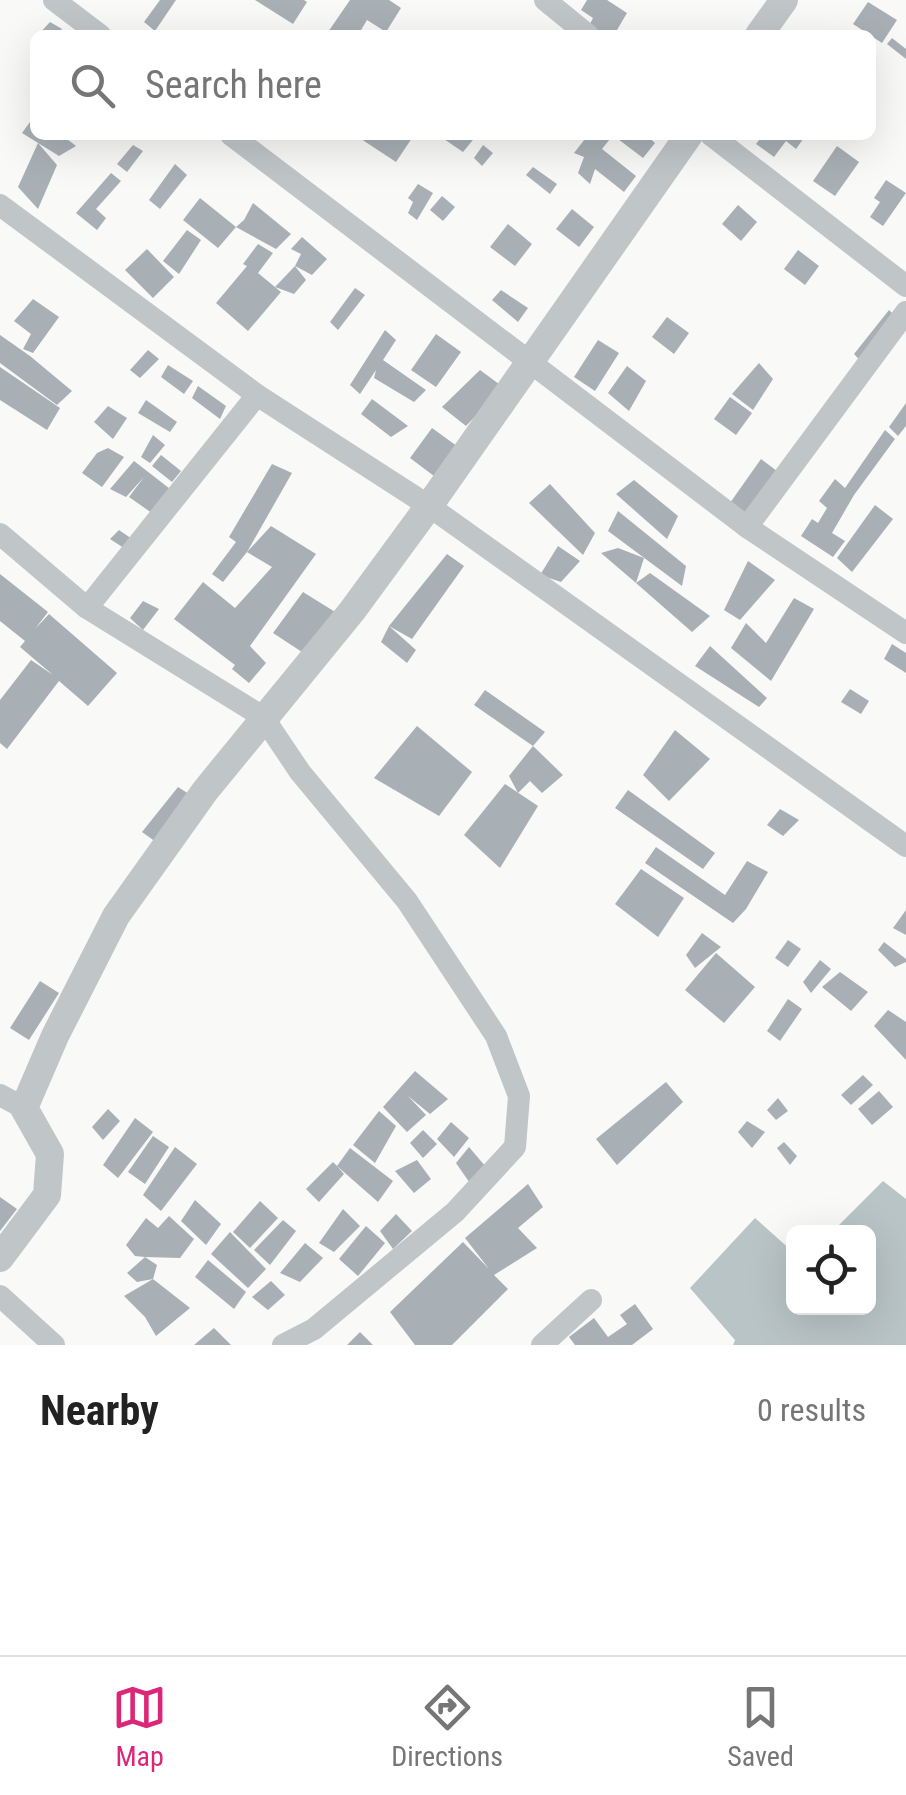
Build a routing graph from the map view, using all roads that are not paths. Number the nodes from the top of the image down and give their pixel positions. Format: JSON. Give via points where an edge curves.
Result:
{"nodes":[{"id":1,"x":54,"y":0,"type":"edge"},
{"id":2,"x":545,"y":0,"type":"edge"},
{"id":3,"x":784,"y":0,"type":"edge"},
{"id":4,"x":93,"y":30,"type":"edge"},
{"id":5,"x":582,"y":30,"type":"edge"},
{"id":6,"x":763,"y":30,"type":"edge"},
{"id":7,"x":239,"y":140,"type":"edge"},
{"id":8,"x":686,"y":140,"type":"edge"},
{"id":9,"x":717,"y":140,"type":"edge"},
{"id":10,"x":0,"y":205,"type":"edge"},
{"id":11,"x":906,"y":286,"type":"edge"},
{"id":12,"x":906,"y":312,"type":"edge"},
{"id":13,"x":528,"y":361,"type":"junction"},
{"id":14,"x":257,"y":395,"type":"junction"},
{"id":15,"x":429,"y":506,"type":"junction"},
{"id":16,"x":747,"y":528,"type":"junction"},
{"id":17,"x":0,"y":534,"type":"edge"},
{"id":18,"x":87,"y":608,"type":"junction"},
{"id":19,"x":906,"y":633,"type":"edge"},
{"id":20,"x":264,"y":716,"type":"junction"},
{"id":21,"x":906,"y":846,"type":"edge"},
{"id":22,"x":12,"y":1102,"type":"edge"},
{"id":23,"x":0,"y":1258,"type":"edge"},
{"id":24,"x":0,"y":1296,"type":"edge"},
{"id":25,"x":590,"y":1300,"type":"dead end"},
{"id":26,"x":54,"y":1345,"type":"edge"},
{"id":27,"x":283,"y":1345,"type":"edge"},
{"id":28,"x":542,"y":1345,"type":"edge"}],
"edges":[{"from":1,"to":4,"type":"street"},
{"from":2,"to":5,"type":"street"},
{"from":3,"to":6,"type":"street"},
{"from":7,"to":13,"type":"street"},
{"from":8,"to":13,"type":"street"},
{"from":9,"to":11,"type":"street"},
{"from":10,"to":14,"type":"street"},
{"from":12,"to":16,"type":"street"},
{"from":13,"to":15,"type":"street"},
{"from":13,"to":16,"type":"street"},
{"from":14,"to":15,"type":"street"},
{"from":14,"to":18,"type":"street"},
{"from":15,"to":20,"type":"street"},
{"from":15,"to":21,"type":"street"},
{"from":16,"to":19,"type":"street"},
{"from":17,"to":18,"type":"street"},
{"from":18,"to":20,"type":"street"},
{"from":20,"to":22,"type":"street","via":[[116,916],[55,1036]]},
{"from":20,"to":27,"type":"street","via":[[300,772],[408,901],[496,1036],[519,1096],[515,1147],[455,1212],[314,1329]]},
{"from":22,"to":23,"type":"street","via":[[50,1154],[46,1195]]},
{"from":24,"to":26,"type":"street"},
{"from":25,"to":28,"type":"street"}]}
